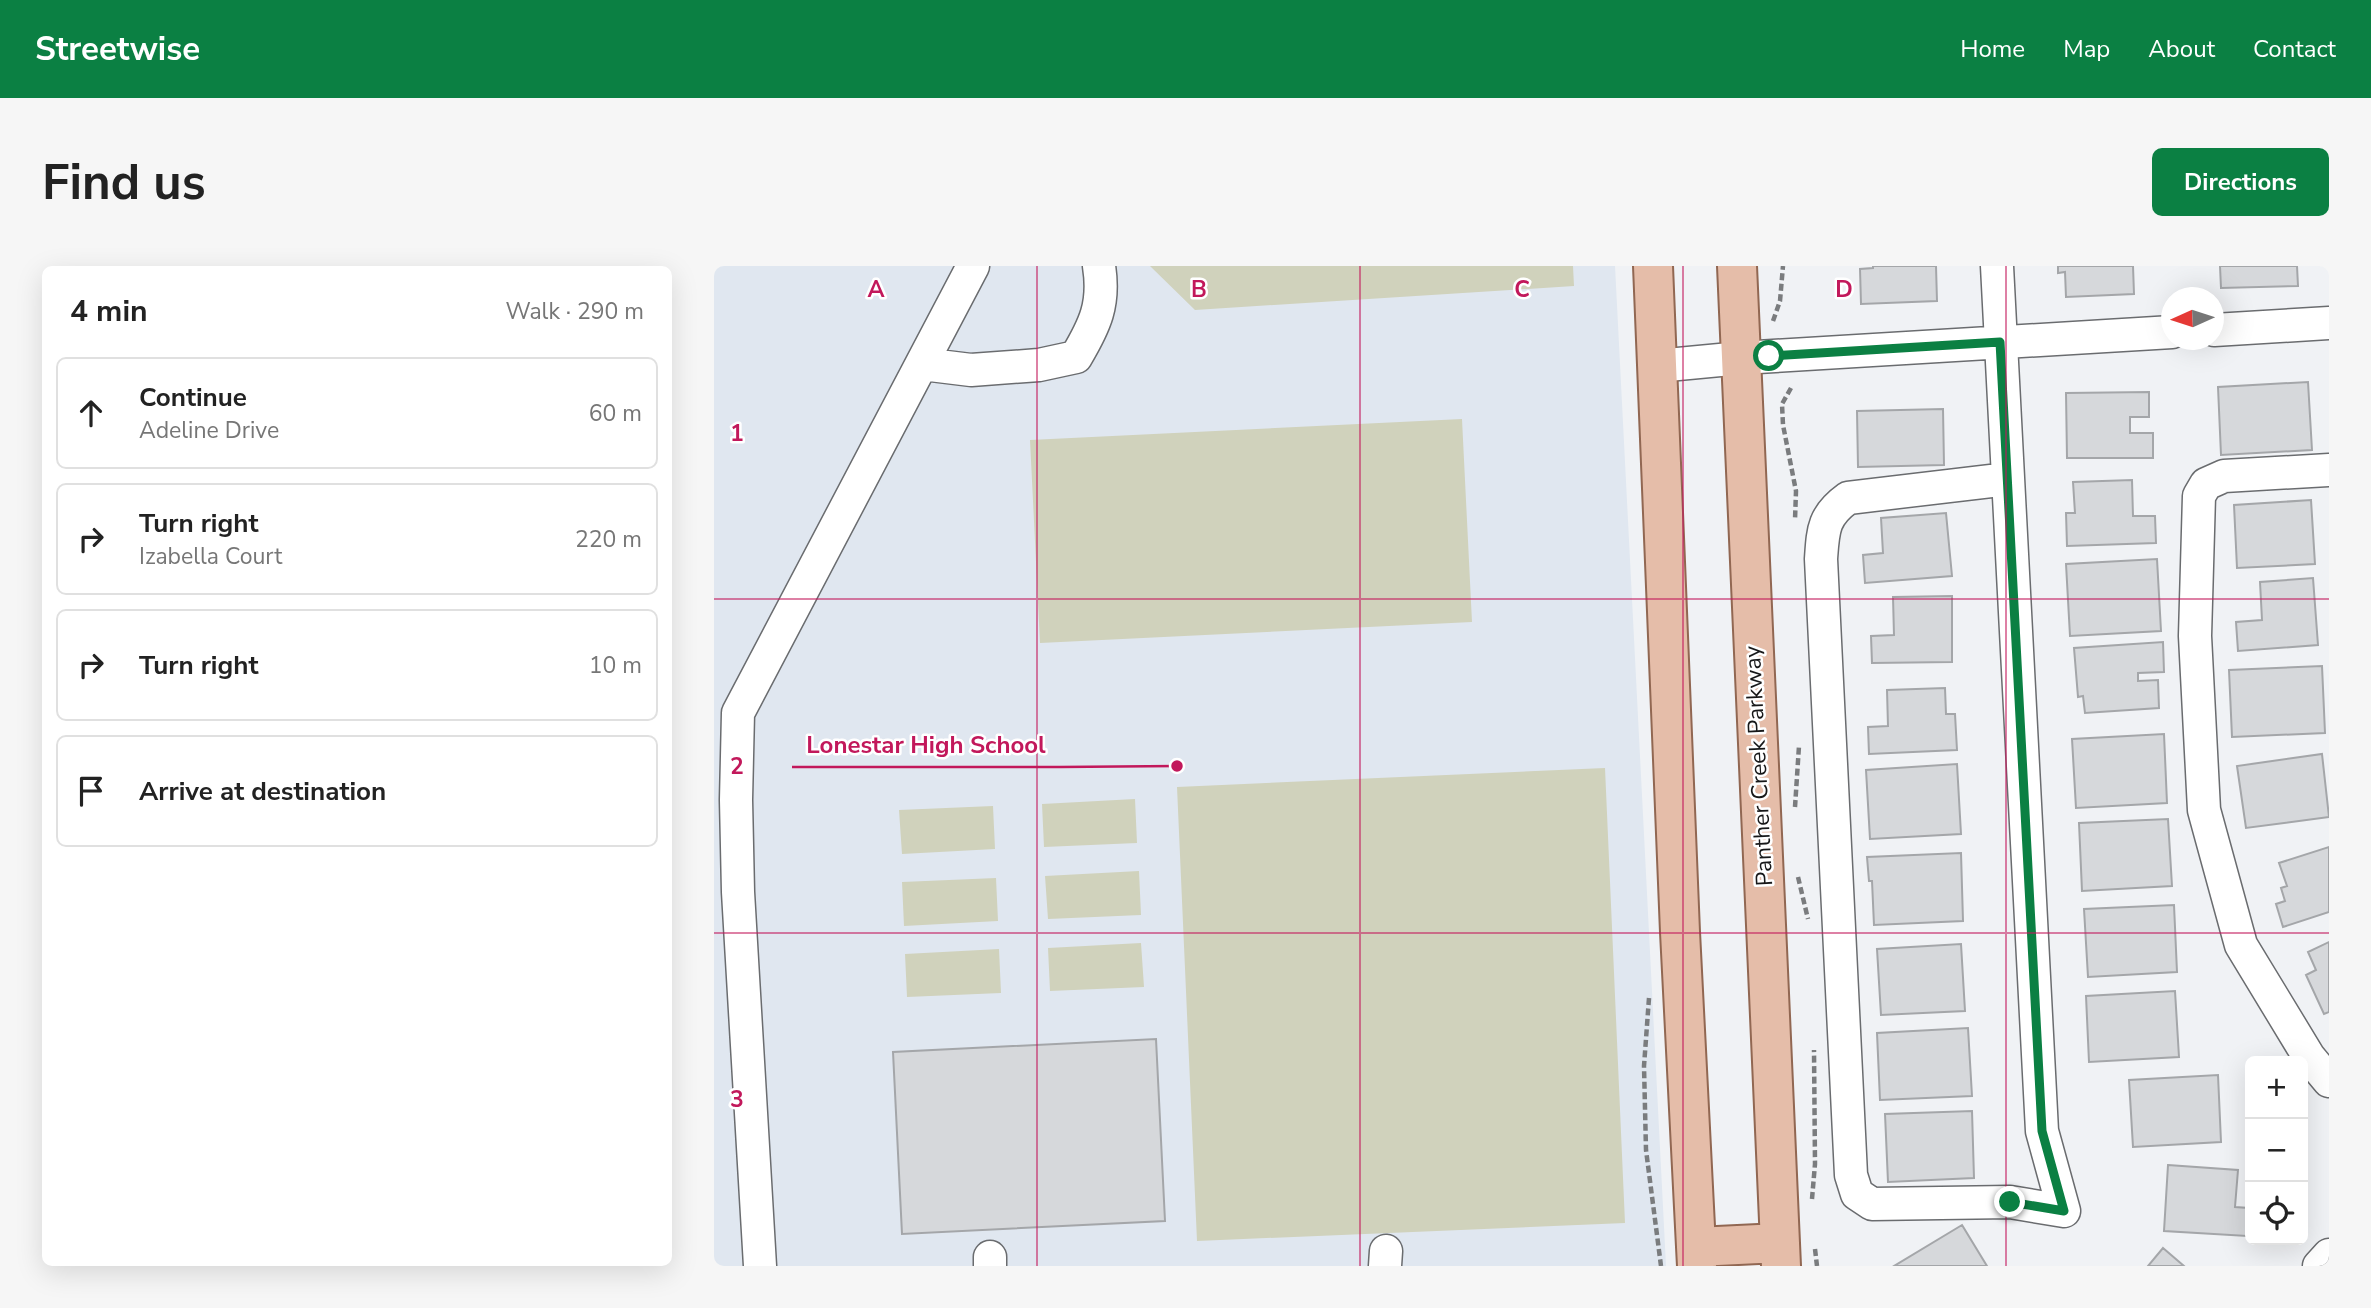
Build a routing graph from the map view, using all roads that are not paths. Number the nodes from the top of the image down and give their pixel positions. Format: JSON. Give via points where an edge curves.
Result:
{"nodes":[{"id":1,"x":973,"y":266,"type":"edge"},
{"id":2,"x":1099,"y":266,"type":"edge"},
{"id":3,"x":1653,"y":266,"type":"edge"},
{"id":4,"x":1737,"y":266,"type":"edge"},
{"id":5,"x":1997,"y":266,"type":"edge"},
{"id":6,"x":2329,"y":323,"type":"edge"},
{"id":7,"x":2224,"y":329,"type":"edge"},
{"id":8,"x":2161,"y":333,"type":"edge"},
{"id":9,"x":2000,"y":342,"type":"junction"},
{"id":10,"x":1741,"y":358,"type":"junction"},
{"id":11,"x":922,"y":364,"type":"junction"},
{"id":12,"x":1657,"y":366,"type":"junction"},
{"id":13,"x":2329,"y":470,"type":"edge"},
{"id":14,"x":2008,"y":480,"type":"junction"},
{"id":15,"x":725,"y":850,"type":"edge"},
{"id":16,"x":2329,"y":1081,"type":"edge"},
{"id":17,"x":1792,"y":1251,"type":"edge"},
{"id":18,"x":2329,"y":1255,"type":"edge"},
{"id":19,"x":1696,"y":1256,"type":"edge"},
{"id":20,"x":760,"y":1266,"type":"edge"},
{"id":21,"x":2319,"y":1266,"type":"edge"}],
"edges":[{"from":1,"to":11,"type":"street"},
{"from":2,"to":11,"type":"street","via":[[1102,287],[1094,327],[1076,357],[971,370]]},
{"from":3,"to":12,"type":"main road"},
{"from":4,"to":10,"type":"main road","name":"Panther Creek Parkway"},
{"from":5,"to":9,"type":"street"},
{"from":6,"to":7,"type":"street"},
{"from":8,"to":9,"type":"street"},
{"from":9,"to":10,"type":"street"},
{"from":9,"to":14,"type":"street"},
{"from":10,"to":12,"type":"street"},
{"from":10,"to":17,"type":"main road","name":"Panther Creek Parkway"},
{"from":11,"to":15,"type":"street","via":[[738,713]]},
{"from":12,"to":19,"type":"main road"},
{"from":13,"to":16,"type":"street","via":[[2224,476],[2206,484],[2199,496],[2195,636],[2204,810],[2241,945],[2309,1057]]},
{"from":14,"to":14,"type":"street","via":[[2042,1131],[2064,1211],[2010,1202],[1872,1204],[1857,1194],[1851,1175],[1823,527],[1834,508],[1848,498]]},
{"from":15,"to":20,"type":"street"},
{"from":17,"to":19,"type":"main road"},
{"from":18,"to":21,"type":"street"}]}
